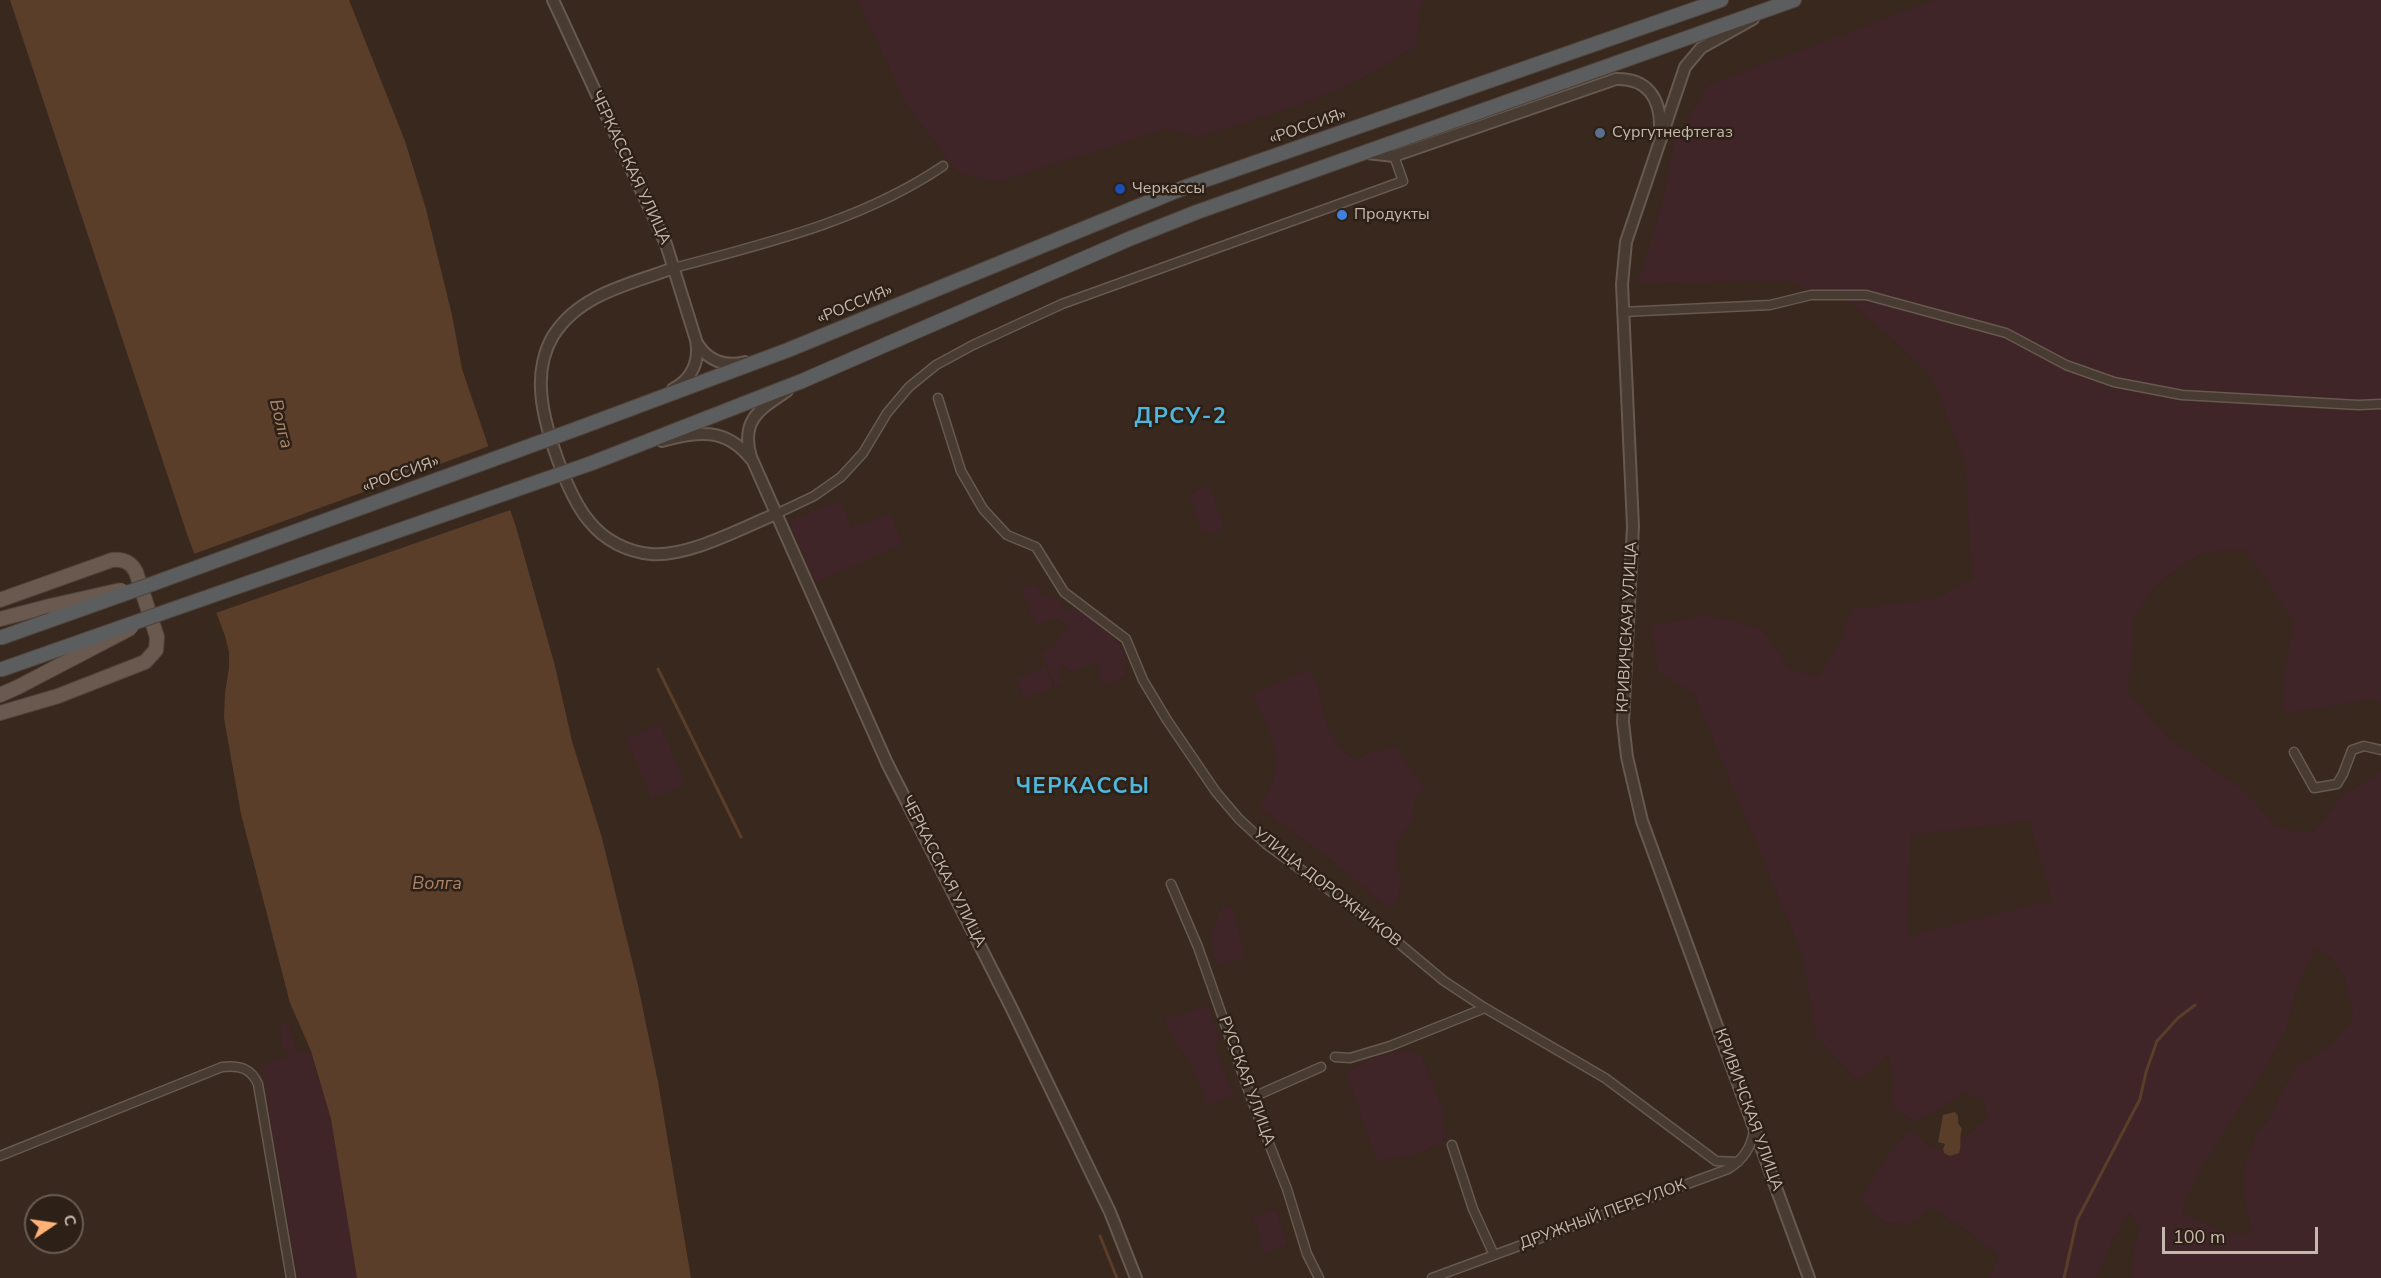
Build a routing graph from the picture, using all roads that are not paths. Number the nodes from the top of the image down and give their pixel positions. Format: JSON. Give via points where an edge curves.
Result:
{"nodes":[{"id":1,"x":554,"y":0,"type":"edge"},
{"id":2,"x":1722,"y":0,"type":"edge"},
{"id":3,"x":1794,"y":0,"type":"edge"},
{"id":4,"x":1778,"y":6,"type":"junction"},
{"id":5,"x":1660,"y":141,"type":"junction"},
{"id":6,"x":1367,"y":153,"type":"junction"},
{"id":7,"x":1394,"y":156,"type":"junction"},
{"id":8,"x":943,"y":166,"type":"dead end"},
{"id":9,"x":674,"y":268,"type":"junction"},
{"id":10,"x":1622,"y":312,"type":"junction"},
{"id":11,"x":696,"y":340,"type":"junction"},
{"id":12,"x":788,"y":350,"type":"junction"},
{"id":13,"x":802,"y":381,"type":"junction"},
{"id":14,"x":938,"y":399,"type":"dead end"},
{"id":15,"x":2381,"y":404,"type":"edge"},
{"id":16,"x":607,"y":418,"type":"junction"},
{"id":17,"x":618,"y":453,"type":"junction"},
{"id":18,"x":754,"y":464,"type":"junction"},
{"id":19,"x":776,"y":514,"type":"junction"},
{"id":20,"x":152,"y":584,"type":"junction"},
{"id":21,"x":0,"y":600,"type":"edge"},
{"id":22,"x":162,"y":612,"type":"junction"},
{"id":23,"x":0,"y":619,"type":"edge"},
{"id":24,"x":0,"y":638,"type":"edge"},
{"id":25,"x":0,"y":670,"type":"edge"},
{"id":26,"x":0,"y":695,"type":"edge"},
{"id":27,"x":0,"y":713,"type":"edge"},
{"id":28,"x":2381,"y":750,"type":"edge"},
{"id":29,"x":2294,"y":752,"type":"dead end"},
{"id":30,"x":1171,"y":884,"type":"dead end"},
{"id":31,"x":1485,"y":1008,"type":"junction"},
{"id":32,"x":1335,"y":1057,"type":"dead end"},
{"id":33,"x":1321,"y":1067,"type":"dead end"},
{"id":34,"x":1251,"y":1098,"type":"junction"},
{"id":35,"x":1754,"y":1129,"type":"junction"},
{"id":36,"x":1452,"y":1145,"type":"dead end"},
{"id":37,"x":0,"y":1156,"type":"edge"},
{"id":38,"x":1738,"y":1162,"type":"junction"},
{"id":39,"x":1494,"y":1255,"type":"junction"},
{"id":40,"x":291,"y":1278,"type":"edge"},
{"id":41,"x":1136,"y":1278,"type":"edge"},
{"id":42,"x":1319,"y":1278,"type":"edge"},
{"id":43,"x":1433,"y":1278,"type":"edge"},
{"id":44,"x":1809,"y":1278,"type":"edge"}],
"edges":[{"from":1,"to":9,"type":"street","name":"ЧЕРКАССКАЯ УЛИЦА"},
{"from":2,"to":12,"type":"highway","name":"«РОССИЯ»","via":[[1188,186]]},
{"from":3,"to":4,"type":"highway"},
{"from":4,"to":5,"type":"street","name":"КРИВИЧСКАЯ УЛИЦА","via":[[1706,45],[1692,57],[1682,72]]},
{"from":4,"to":6,"type":"highway"},
{"from":5,"to":7,"type":"street","via":[[1660,114],[1653,96],[1638,83],[1616,79]]},
{"from":5,"to":10,"type":"street","name":"КРИВИЧСКАЯ УЛИЦА","via":[[1626,242]]},
{"from":6,"to":7,"type":"street"},
{"from":6,"to":13,"type":"highway","via":[[1129,239]]},
{"from":7,"to":19,"type":"street","via":[[1403,181],[1062,304],[936,365],[894,404],[863,453],[841,477],[814,496]]},
{"from":8,"to":9,"type":"street","via":[[913,186],[842,219]]},
{"from":9,"to":11,"type":"street","name":"ЧЕРКАССКАЯ УЛИЦА"},
{"from":9,"to":19,"type":"street","via":[[587,301],[561,325],[549,345],[541,390],[565,476],[593,526],[619,545],[644,553],[684,551]]},
{"from":10,"to":15,"type":"street","via":[[1770,305],[1811,295],[1866,295],[2006,333],[2066,365],[2114,382],[2182,395]]},
{"from":10,"to":35,"type":"street","name":"КРИВИЧСКАЯ УЛИЦА","via":[[1633,526],[1623,710],[1627,757],[1642,821]]},
{"from":11,"to":12,"type":"street","name":"ЧЕРКАССКАЯ УЛИЦА","via":[[711,358],[729,364]]},
{"from":11,"to":16,"type":"street","name":"ЧЕРКАССКАЯ УЛИЦА","via":[[695,364],[684,381]]},
{"from":12,"to":16,"type":"highway","name":"«РОССИЯ»"},
{"from":13,"to":17,"type":"highway"},
{"from":13,"to":18,"type":"street","name":"ЧЕРКАССКАЯ УЛИЦА","via":[[754,417],[748,441]]},
{"from":14,"to":31,"type":"street","name":"УЛИЦА ДОРОЖНИКОВ","via":[[961,471],[983,509],[1007,535],[1036,547],[1064,592],[1126,639],[1143,680],[1167,720],[1239,819],[1444,981]]},
{"from":16,"to":20,"type":"highway","name":"«РОССИЯ»","bridge":true},
{"from":17,"to":18,"type":"street","name":"ЧЕРКАССКАЯ УЛИЦА","via":[[703,433],[730,440]]},
{"from":17,"to":22,"type":"highway","bridge":true},
{"from":18,"to":19,"type":"street","name":"ЧЕРКАССКАЯ УЛИЦА"},
{"from":19,"to":41,"type":"street","name":"ЧЕРКАССКАЯ УЛИЦА","via":[[887,763],[1011,1007],[1110,1212]]},
{"from":20,"to":23,"type":"main road","bridge":true},
{"from":20,"to":24,"type":"highway","name":"«РОССИЯ»","bridge":true},
{"from":21,"to":27,"type":"main road","via":[[112,560],[122,560],[136,572],[158,640],[154,652],[142,663],[58,696]]},
{"from":22,"to":25,"type":"highway","bridge":true},
{"from":22,"to":26,"type":"main road","bridge":true},
{"from":28,"to":29,"type":"street","via":[[2364,746],[2352,750],[2337,783],[2314,788]]},
{"from":30,"to":34,"type":"street","name":"РУССКАЯ УЛИЦА","via":[[1198,947]]},
{"from":31,"to":32,"type":"street","via":[[1389,1046],[1350,1058]]},
{"from":31,"to":38,"type":"street","name":"УЛИЦА ДОРОЖНИКОВ","via":[[1605,1078],[1716,1161]]},
{"from":33,"to":34,"type":"street"},
{"from":34,"to":42,"type":"street","name":"РУССКАЯ УЛИЦА"},
{"from":35,"to":38,"type":"street","via":[[1750,1145]]},
{"from":35,"to":44,"type":"street","name":"КРИВИЧСКАЯ УЛИЦА"},
{"from":36,"to":39,"type":"street","via":[[1473,1209]]},
{"from":37,"to":40,"type":"street","via":[[222,1067],[242,1067],[258,1084]]},
{"from":38,"to":39,"type":"street","name":"ДРУЖНЫЙ ПЕРЕУЛОК"},
{"from":39,"to":43,"type":"street","name":"ДРУЖНЫЙ ПЕРЕУЛОК"}]}
